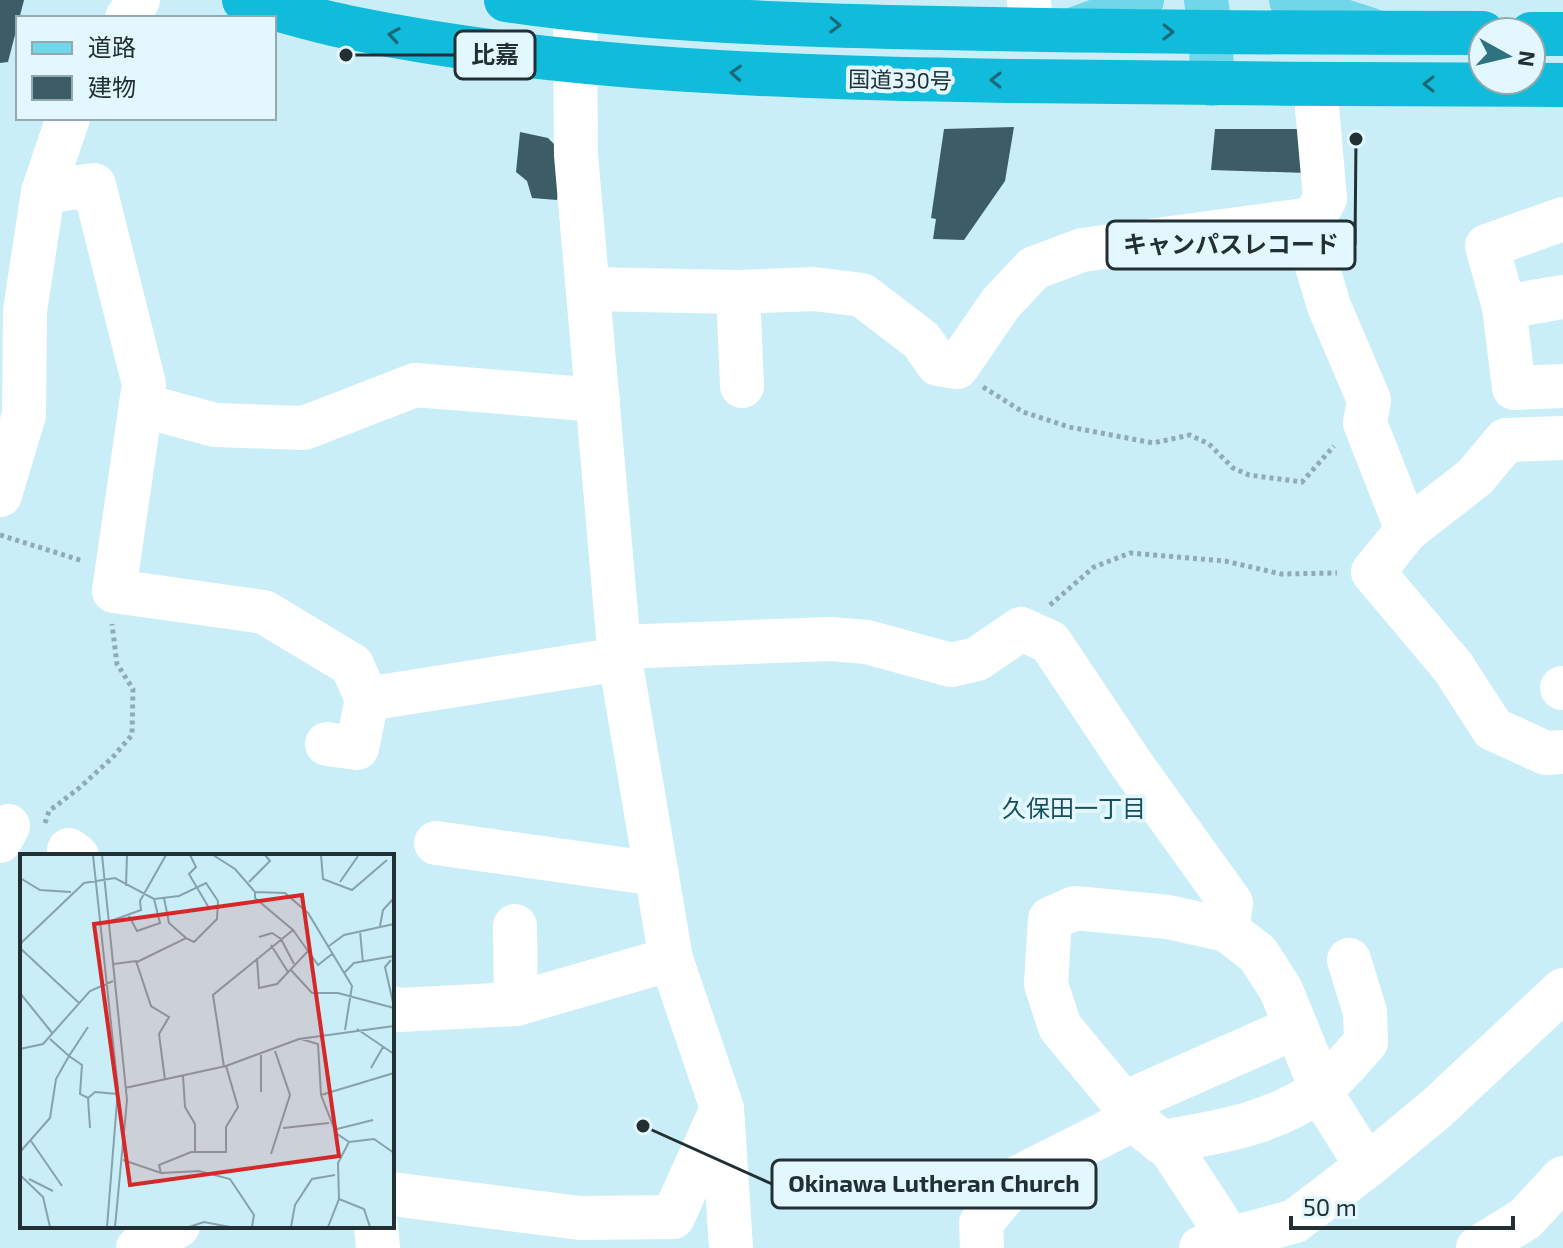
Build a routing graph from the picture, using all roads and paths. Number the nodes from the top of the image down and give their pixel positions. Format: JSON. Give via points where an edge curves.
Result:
{"nodes":[{"id":1,"x":244,"y":0,"type":"edge"},
{"id":2,"x":1142,"y":0,"type":"edge"},
{"id":3,"x":1291,"y":0,"type":"edge"},
{"id":4,"x":542,"y":3,"type":"edge"},
{"id":5,"x":1209,"y":16,"type":"edge"},
{"id":6,"x":1043,"y":20,"type":"edge"},
{"id":7,"x":1380,"y":33,"type":"junction"},
{"id":8,"x":1467,"y":33,"type":"edge"},
{"id":9,"x":575,"y":60,"type":"junction"},
{"id":10,"x":1212,"y":84,"type":"junction"},
{"id":11,"x":1315,"y":84,"type":"junction"},
{"id":12,"x":1563,"y":85,"type":"edge"},
{"id":13,"x":1563,"y":108,"type":"edge"},
{"id":14,"x":67,"y":120,"type":"edge"},
{"id":15,"x":43,"y":192,"type":"junction"},
{"id":16,"x":1563,"y":219,"type":"edge"},
{"id":17,"x":1303,"y":220,"type":"junction"},
{"id":18,"x":588,"y":289,"type":"junction"},
{"id":19,"x":738,"y":292,"type":"junction"},
{"id":20,"x":1563,"y":297,"type":"edge"},
{"id":21,"x":1504,"y":307,"type":"junction"},
{"id":22,"x":957,"y":367,"type":"junction"},
{"id":23,"x":742,"y":386,"type":"dead end"},
{"id":24,"x":1563,"y":386,"type":"edge"},
{"id":25,"x":598,"y":400,"type":"junction"},
{"id":26,"x":141,"y":405,"type":"junction"},
{"id":27,"x":1365,"y":423,"type":"junction"},
{"id":28,"x":1563,"y":438,"type":"edge"},
{"id":29,"x":0,"y":495,"type":"edge"},
{"id":30,"x":1407,"y":530,"type":"junction"},
{"id":31,"x":0,"y":535,"type":"edge"},
{"id":32,"x":1373,"y":572,"type":"junction"},
{"id":33,"x":114,"y":591,"type":"junction"},
{"id":34,"x":1021,"y":629,"type":"junction"},
{"id":35,"x":619,"y":653,"type":"junction"},
{"id":36,"x":367,"y":699,"type":"junction"},
{"id":37,"x":327,"y":744,"type":"dead end"},
{"id":38,"x":1563,"y":752,"type":"edge"},
{"id":39,"x":40,"y":840,"type":"edge"},
{"id":40,"x":436,"y":843,"type":"dead end"},
{"id":41,"x":657,"y":874,"type":"junction"},
{"id":42,"x":515,"y":926,"type":"dead end"},
{"id":43,"x":1227,"y":930,"type":"junction"},
{"id":44,"x":671,"y":959,"type":"junction"},
{"id":45,"x":1349,"y":960,"type":"dead end"},
{"id":46,"x":1563,"y":990,"type":"edge"},
{"id":47,"x":516,"y":1004,"type":"junction"},
{"id":48,"x":394,"y":1009,"type":"edge"},
{"id":49,"x":1296,"y":1027,"type":"junction"},
{"id":50,"x":1319,"y":1090,"type":"junction"},
{"id":51,"x":722,"y":1108,"type":"junction"},
{"id":52,"x":1140,"y":1121,"type":"junction"},
{"id":53,"x":1367,"y":1166,"type":"junction"},
{"id":54,"x":1563,"y":1178,"type":"edge"},
{"id":55,"x":394,"y":1194,"type":"edge"},
{"id":56,"x":376,"y":1228,"type":"edge"},
{"id":57,"x":579,"y":1233,"type":"edge"},
{"id":58,"x":1215,"y":1244,"type":"edge"},
{"id":59,"x":378,"y":1248,"type":"edge"},
{"id":60,"x":731,"y":1248,"type":"edge"},
{"id":61,"x":982,"y":1248,"type":"edge"},
{"id":62,"x":1478,"y":1248,"type":"edge"}],
"edges":[{"from":9,"to":1,"type":"highway","name":"国道330号","one_way":true,"via":[[346,27]]},
{"from":2,"to":6,"type":"main road","via":[[1129,9]]},
{"from":3,"to":7,"type":"main road"},
{"from":4,"to":6,"type":"highway","one_way":true,"via":[[796,24]]},
{"from":4,"to":9,"type":"street"},
{"from":6,"to":5,"type":"highway","one_way":true},
{"from":5,"to":7,"type":"highway"},
{"from":5,"to":10,"type":"main road"},
{"from":7,"to":8,"type":"highway"},
{"from":10,"to":9,"type":"highway","name":"国道330号","one_way":true,"via":[[819,78]]},
{"from":9,"to":18,"type":"street","via":[[576,155]]},
{"from":10,"to":11,"type":"highway","name":"国道330号"},
{"from":12,"to":11,"type":"highway","name":"国道330号","one_way":true},
{"from":11,"to":17,"type":"street","via":[[1325,199],[1313,219]]},
{"from":12,"to":13,"type":"street"},
{"from":14,"to":15,"type":"street"},
{"from":15,"to":26,"type":"street","via":[[94,185],[144,384]]},
{"from":15,"to":29,"type":"street","via":[[25,311],[24,415]]},
{"from":16,"to":21,"type":"street","via":[[1487,246]]},
{"from":17,"to":22,"type":"street","via":[[1082,250],[1034,268],[1001,303]]},
{"from":17,"to":27,"type":"street","via":[[1329,306],[1369,400]]},
{"from":18,"to":19,"type":"street"},
{"from":18,"to":25,"type":"street"},
{"from":19,"to":22,"type":"street","via":[[814,289],[862,295],[921,340],[938,364]]},
{"from":19,"to":23,"type":"street"},
{"from":20,"to":21,"type":"street"},
{"from":21,"to":24,"type":"street","via":[[1514,388]]},
{"from":22,"to":27,"type":"path","via":[[1023,412],[1153,443],[1190,435],[1209,444],[1233,468],[1289,481],[1302,482],[1333,446]]},
{"from":25,"to":26,"type":"street","via":[[415,385],[390,376],[304,428],[215,425]]},
{"from":25,"to":35,"type":"street"},
{"from":26,"to":33,"type":"street"},
{"from":27,"to":30,"type":"street"},
{"from":28,"to":30,"type":"street","via":[[1506,440],[1475,477]]},
{"from":30,"to":32,"type":"street"},
{"from":31,"to":33,"type":"path","via":[[104,566]]},
{"from":32,"to":34,"type":"path","via":[[1281,574],[1225,561],[1130,553],[1094,567]]},
{"from":32,"to":38,"type":"street","via":[[1453,667],[1493,729],[1546,753]]},
{"from":33,"to":36,"type":"street","via":[[264,612],[352,665]]},
{"from":33,"to":39,"type":"path","via":[[112,635],[117,664],[133,689],[132,735],[101,769],[49,811]]},
{"from":34,"to":35,"type":"street","via":[[977,659],[951,665],[867,642],[830,639]]},
{"from":34,"to":43,"type":"street","via":[[1050,642],[1231,903]]},
{"from":35,"to":36,"type":"street"},
{"from":35,"to":41,"type":"street"},
{"from":36,"to":37,"type":"street","via":[[357,748]]},
{"from":40,"to":41,"type":"street"},
{"from":41,"to":44,"type":"street"},
{"from":42,"to":47,"type":"street"},
{"from":43,"to":49,"type":"street","via":[[1258,954]]},
{"from":43,"to":52,"type":"street","via":[[1168,917],[1075,908],[1050,919],[1046,984],[1060,1027]]},
{"from":44,"to":47,"type":"street"},
{"from":44,"to":51,"type":"street"},
{"from":45,"to":50,"type":"street","via":[[1365,1012],[1366,1042]]},
{"from":46,"to":53,"type":"street"},
{"from":47,"to":48,"type":"street"},
{"from":49,"to":50,"type":"street"},
{"from":49,"to":52,"type":"street"},
{"from":50,"to":52,"type":"street","via":[[1289,1108],[1228,1130]]},
{"from":50,"to":53,"type":"street"},
{"from":51,"to":57,"type":"street","via":[[673,1217]]},
{"from":51,"to":60,"type":"street"},
{"from":52,"to":58,"type":"street","via":[[1171,1149]]},
{"from":52,"to":61,"type":"street","via":[[1019,1177],[981,1223]]},
{"from":53,"to":58,"type":"street","via":[[1295,1221]]},
{"from":54,"to":62,"type":"street","via":[[1525,1219]]},
{"from":55,"to":57,"type":"street"},
{"from":56,"to":59,"type":"street"}]}
